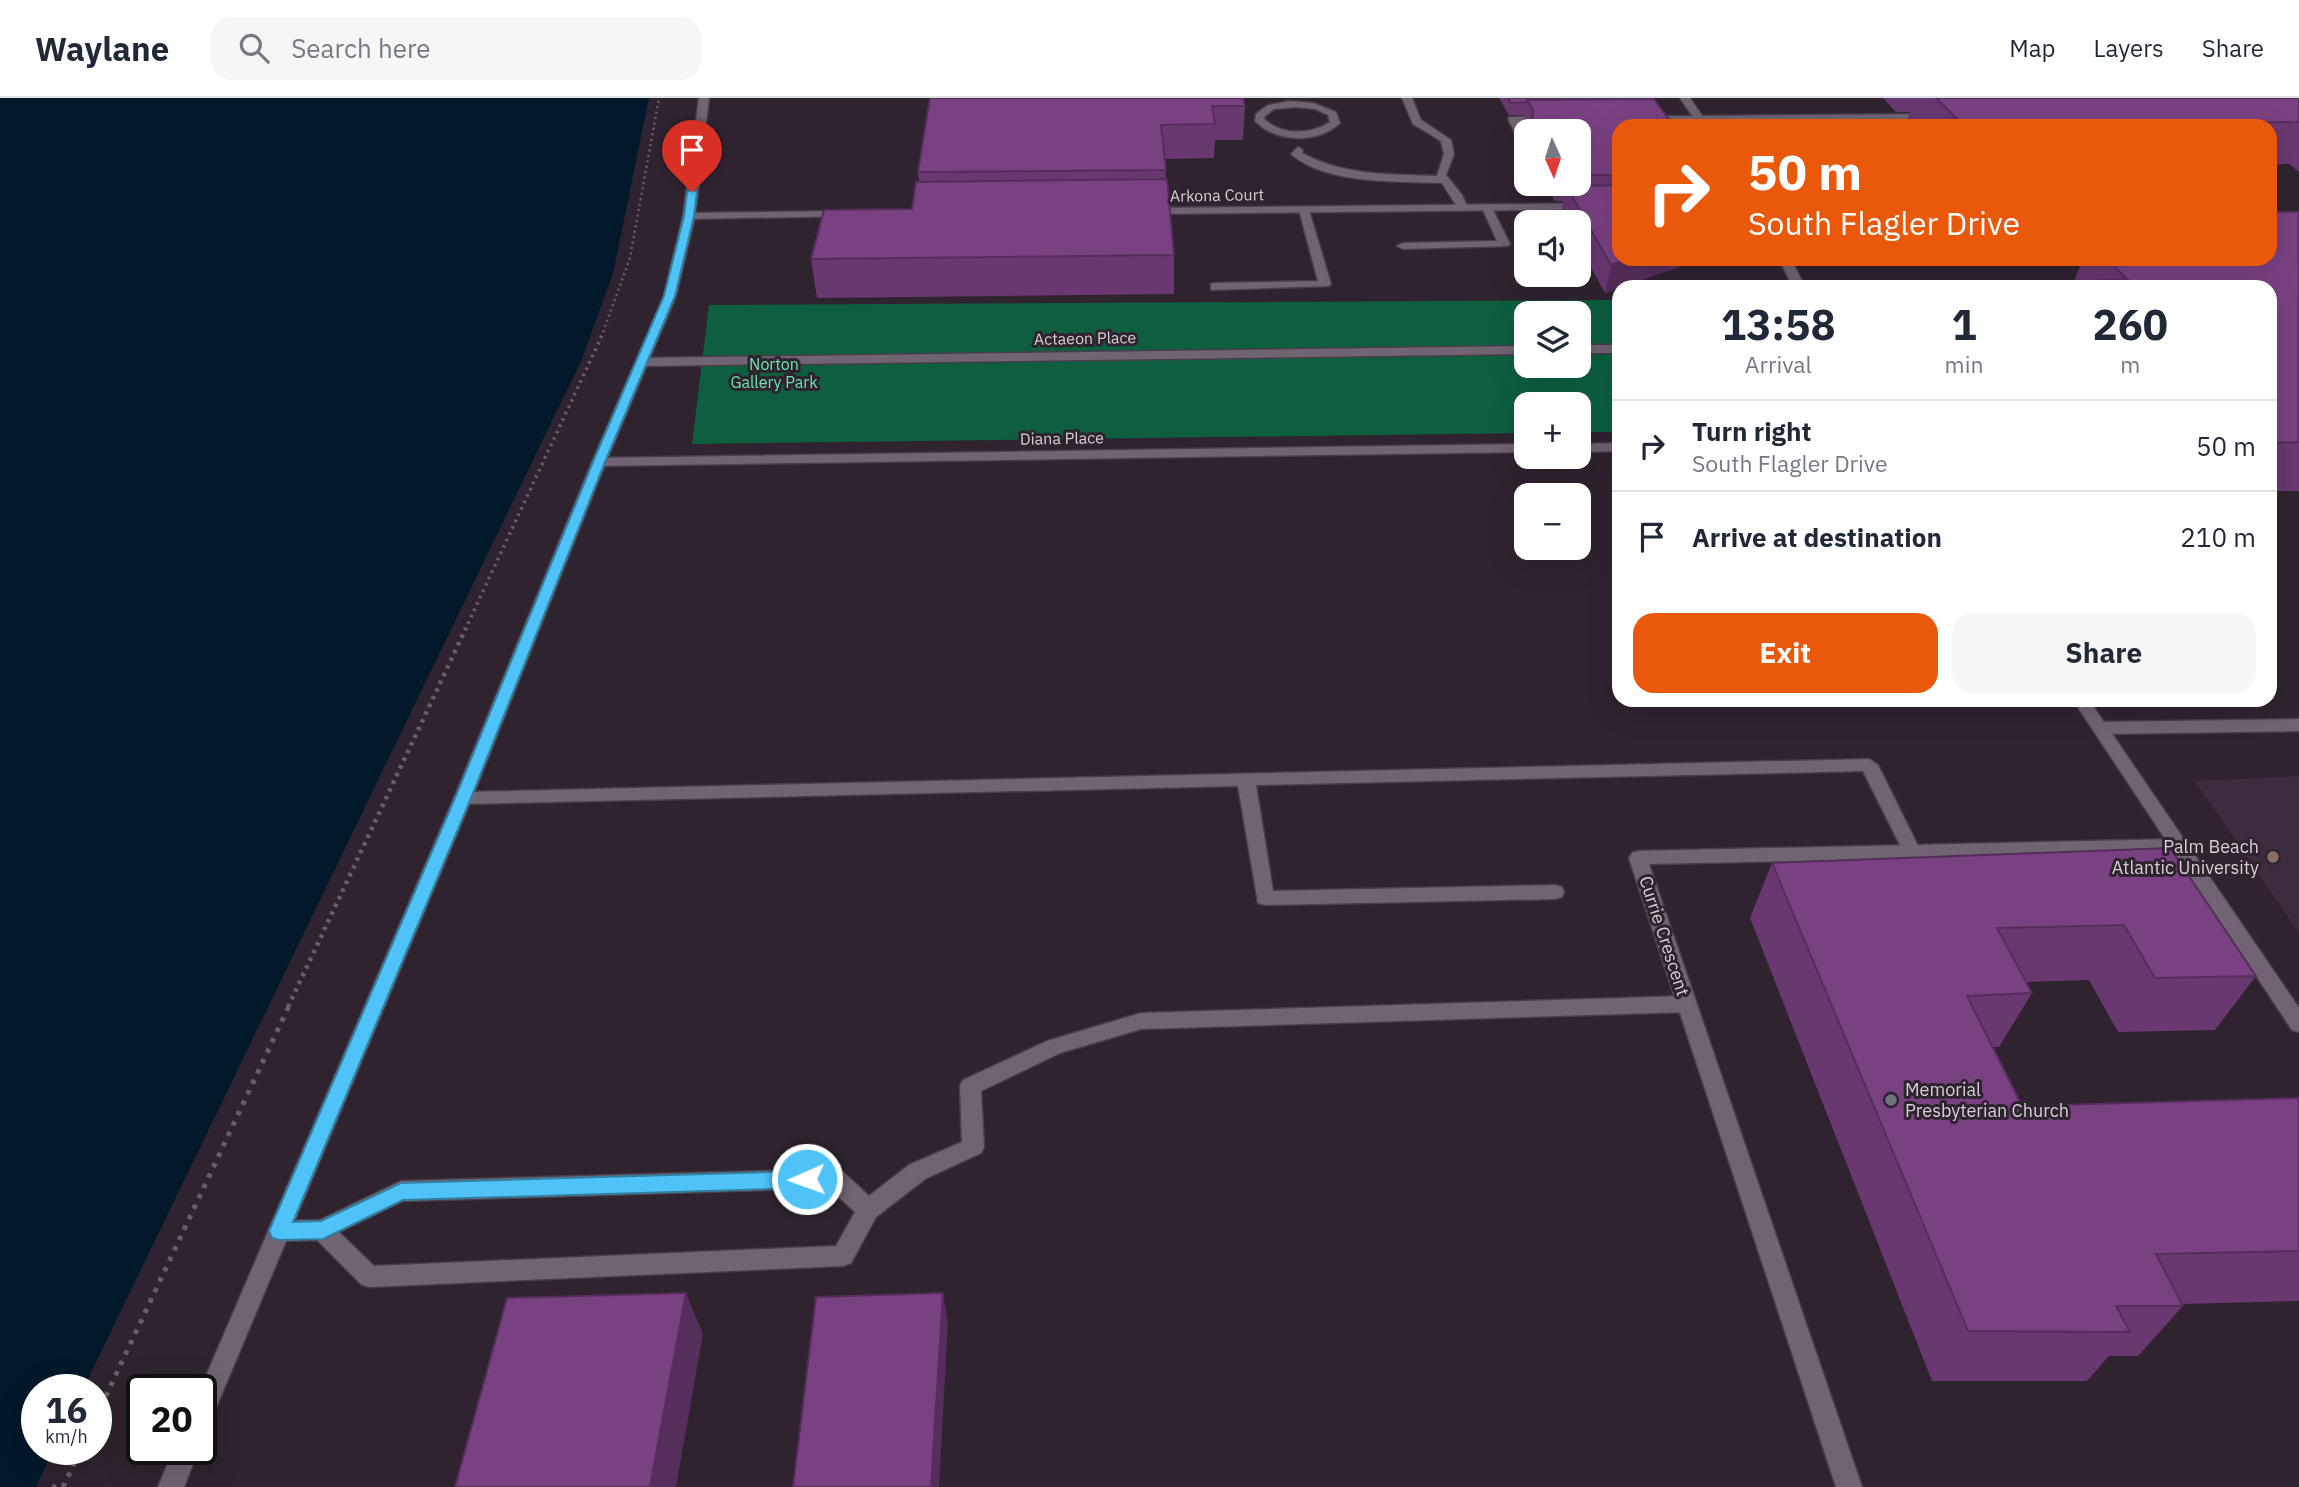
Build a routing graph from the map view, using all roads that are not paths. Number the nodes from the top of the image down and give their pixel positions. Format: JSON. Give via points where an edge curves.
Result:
{"nodes":[{"id":1,"x":704,"y":98,"type":"edge"},
{"id":2,"x":1407,"y":98,"type":"edge"},
{"id":3,"x":1685,"y":98,"type":"edge"},
{"id":4,"x":1305,"y":101,"type":"edge"},
{"id":5,"x":1941,"y":117,"type":"dead end"},
{"id":6,"x":1699,"y":119,"type":"edge"},
{"id":7,"x":1861,"y":119,"type":"edge"},
{"id":8,"x":1298,"y":150,"type":"dead end"},
{"id":9,"x":1444,"y":180,"type":"junction"},
{"id":10,"x":1612,"y":206,"type":"edge"},
{"id":11,"x":1463,"y":208,"type":"junction"},
{"id":12,"x":1487,"y":208,"type":"junction"},
{"id":13,"x":1304,"y":210,"type":"junction"},
{"id":14,"x":1139,"y":211,"type":"edge"},
{"id":15,"x":865,"y":214,"type":"edge"},
{"id":16,"x":689,"y":216,"type":"junction"},
{"id":17,"x":1403,"y":246,"type":"dead end"},
{"id":18,"x":1214,"y":287,"type":"dead end"},
{"id":19,"x":1591,"y":349,"type":"edge"},
{"id":20,"x":1612,"y":349,"type":"edge"},
{"id":21,"x":1514,"y":350,"type":"edge"},
{"id":22,"x":644,"y":362,"type":"junction"},
{"id":23,"x":1612,"y":447,"type":"edge"},
{"id":24,"x":1514,"y":448,"type":"edge"},
{"id":25,"x":1591,"y":448,"type":"edge"},
{"id":26,"x":599,"y":462,"type":"junction"},
{"id":27,"x":2086,"y":707,"type":"edge"},
{"id":28,"x":2299,"y":725,"type":"edge"},
{"id":29,"x":2100,"y":728,"type":"junction"},
{"id":30,"x":1246,"y":780,"type":"junction"},
{"id":31,"x":463,"y":798,"type":"junction"},
{"id":32,"x":2178,"y":846,"type":"junction"},
{"id":33,"x":1912,"y":852,"type":"junction"},
{"id":34,"x":1555,"y":892,"type":"dead end"},
{"id":35,"x":1686,"y":1004,"type":"junction"},
{"id":36,"x":2299,"y":1024,"type":"edge"},
{"id":37,"x":868,"y":1210,"type":"junction"},
{"id":38,"x":323,"y":1230,"type":"junction"},
{"id":39,"x":279,"y":1231,"type":"junction"},
{"id":40,"x":217,"y":1377,"type":"edge"},
{"id":41,"x":180,"y":1465,"type":"edge"},
{"id":42,"x":171,"y":1487,"type":"edge"},
{"id":43,"x":1849,"y":1487,"type":"edge"}],
"edges":[{"from":1,"to":16,"type":"street"},
{"from":2,"to":9,"type":"street","via":[[1417,122],[1446,139],[1450,154],[1441,174]]},
{"from":3,"to":6,"type":"street"},
{"from":4,"to":4,"type":"street","via":[[1271,107],[1259,116],[1264,126],[1273,130],[1308,136],[1330,128],[1336,119]]},
{"from":5,"to":7,"type":"street"},
{"from":8,"to":9,"type":"street","via":[[1296,154],[1313,166],[1346,173]]},
{"from":9,"to":11,"type":"street"},
{"from":10,"to":12,"type":"street","name":"Arkona Court"},
{"from":11,"to":12,"type":"street","name":"Arkona Court"},
{"from":11,"to":13,"type":"street","name":"Arkona Court"},
{"from":12,"to":17,"type":"street","via":[[1504,244]]},
{"from":13,"to":14,"type":"street","name":"Arkona Court"},
{"from":13,"to":18,"type":"street","via":[[1325,284]]},
{"from":15,"to":16,"type":"street"},
{"from":16,"to":22,"type":"street","via":[[670,296]]},
{"from":19,"to":20,"type":"street"},
{"from":21,"to":22,"type":"street","name":"Actaeon Place"},
{"from":22,"to":26,"type":"street"},
{"from":23,"to":25,"type":"street"},
{"from":24,"to":26,"type":"street","name":"Diana Place"},
{"from":26,"to":31,"type":"street"},
{"from":27,"to":29,"type":"street"},
{"from":28,"to":29,"type":"street"},
{"from":29,"to":32,"type":"street"},
{"from":30,"to":31,"type":"street"},
{"from":30,"to":33,"type":"street","via":[[1869,765]]},
{"from":30,"to":34,"type":"street","via":[[1265,898]]},
{"from":31,"to":39,"type":"street"},
{"from":32,"to":33,"type":"street","name":"Currie Crescent"},
{"from":32,"to":36,"type":"street"},
{"from":33,"to":35,"type":"street","name":"Currie Crescent","via":[[1638,858]]},
{"from":35,"to":37,"type":"street","via":[[1141,1021],[1054,1047],[970,1086],[973,1147],[917,1172]]},
{"from":35,"to":43,"type":"street","name":"Currie Crescent"},
{"from":37,"to":38,"type":"street","via":[[834,1178],[401,1191]]},
{"from":37,"to":38,"type":"street","via":[[843,1256],[369,1277]]},
{"from":38,"to":39,"type":"street"},
{"from":39,"to":40,"type":"street"},
{"from":41,"to":42,"type":"street"}]}
